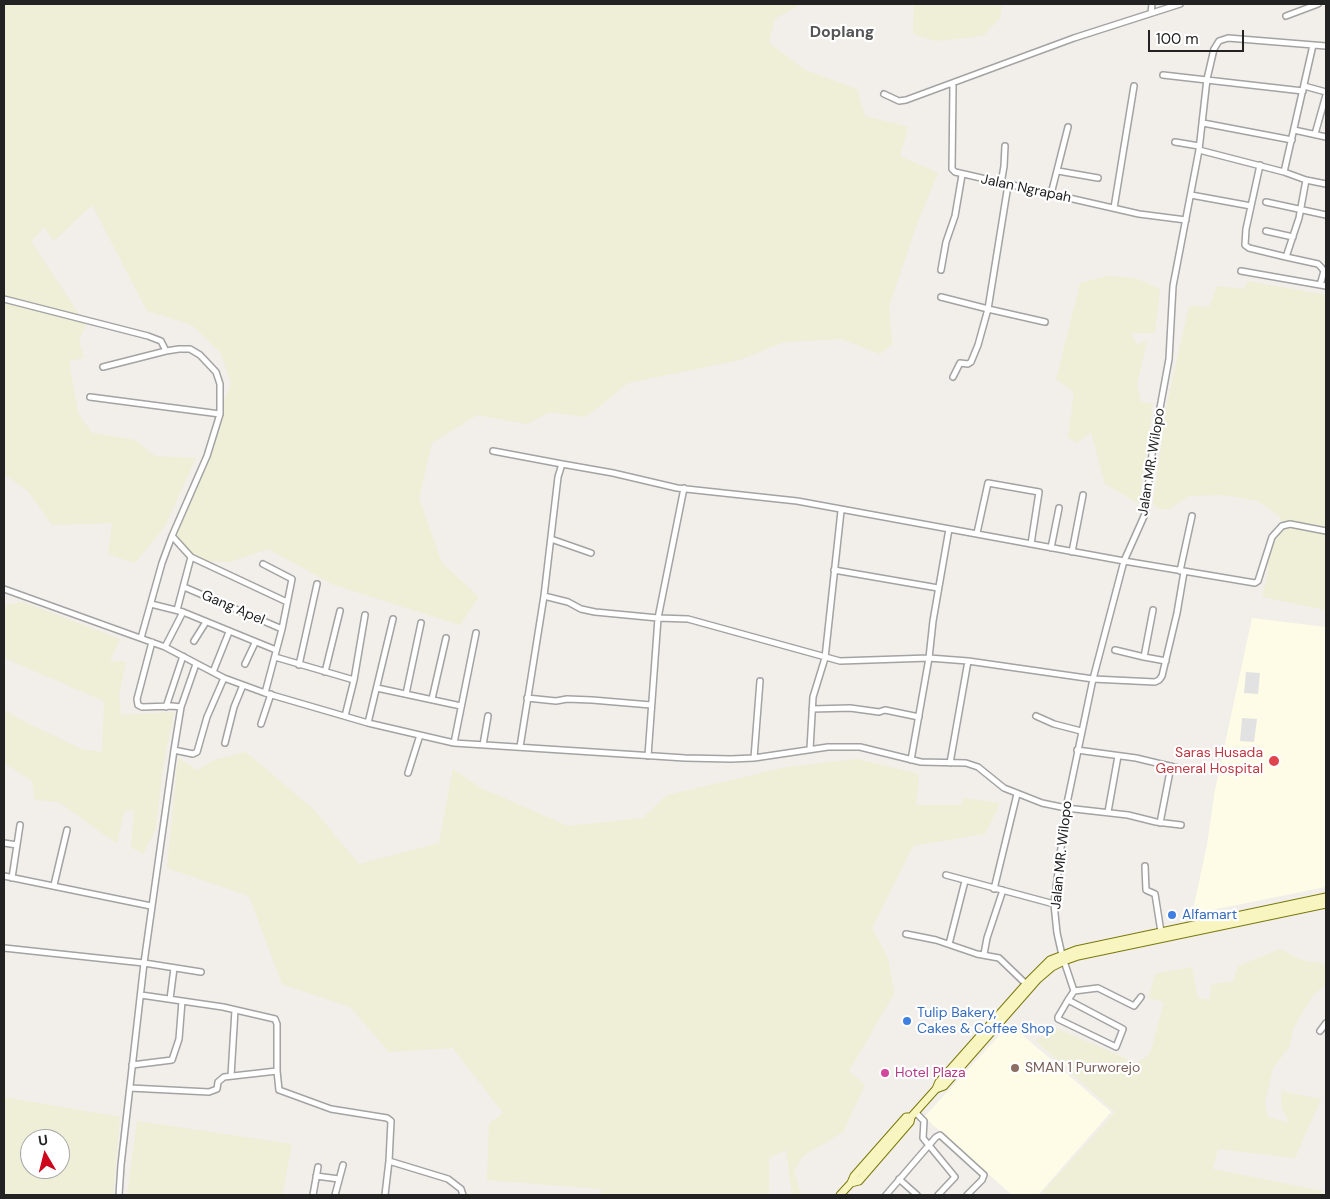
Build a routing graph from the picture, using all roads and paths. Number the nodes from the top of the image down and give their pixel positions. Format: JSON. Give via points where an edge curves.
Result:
{"nodes":[{"id":1,"x":1152,"y":4,"type":"edge"},
{"id":2,"x":1180,"y":4,"type":"edge"},
{"id":3,"x":1318,"y":4,"type":"edge"},
{"id":4,"x":1151,"y":13,"type":"junction"},
{"id":5,"x":1286,"y":16,"type":"dead end"},
{"id":6,"x":1313,"y":45,"type":"junction"},
{"id":7,"x":1326,"y":46,"type":"edge"},
{"id":8,"x":1163,"y":75,"type":"dead end"},
{"id":9,"x":1207,"y":80,"type":"junction"},
{"id":10,"x":951,"y":84,"type":"junction"},
{"id":11,"x":1134,"y":86,"type":"dead end"},
{"id":12,"x":1303,"y":89,"type":"junction"},
{"id":13,"x":1326,"y":93,"type":"edge"},
{"id":14,"x":884,"y":94,"type":"dead end"},
{"id":15,"x":1203,"y":123,"type":"junction"},
{"id":16,"x":1068,"y":127,"type":"dead end"},
{"id":17,"x":1294,"y":130,"type":"junction"},
{"id":18,"x":1315,"y":134,"type":"junction"},
{"id":19,"x":1326,"y":137,"type":"edge"},
{"id":20,"x":1292,"y":140,"type":"junction"},
{"id":21,"x":1175,"y":142,"type":"dead end"},
{"id":22,"x":1005,"y":146,"type":"dead end"},
{"id":23,"x":1199,"y":148,"type":"junction"},
{"id":24,"x":1260,"y":165,"type":"junction"},
{"id":25,"x":1058,"y":171,"type":"junction"},
{"id":26,"x":1284,"y":172,"type":"junction"},
{"id":27,"x":962,"y":175,"type":"junction"},
{"id":28,"x":1098,"y":178,"type":"dead end"},
{"id":29,"x":1306,"y":180,"type":"junction"},
{"id":30,"x":1001,"y":184,"type":"junction"},
{"id":31,"x":1326,"y":184,"type":"edge"},
{"id":32,"x":1008,"y":185,"type":"junction"},
{"id":33,"x":1051,"y":194,"type":"junction"},
{"id":34,"x":1191,"y":195,"type":"junction"},
{"id":35,"x":1266,"y":202,"type":"dead end"},
{"id":36,"x":1251,"y":206,"type":"junction"},
{"id":37,"x":1114,"y":208,"type":"junction"},
{"id":38,"x":1300,"y":211,"type":"junction"},
{"id":39,"x":1326,"y":215,"type":"edge"},
{"id":40,"x":1186,"y":220,"type":"junction"},
{"id":41,"x":1266,"y":231,"type":"dead end"},
{"id":42,"x":1293,"y":237,"type":"junction"},
{"id":43,"x":1286,"y":257,"type":"junction"},
{"id":44,"x":941,"y":270,"type":"dead end"},
{"id":45,"x":1241,"y":271,"type":"dead end"},
{"id":46,"x":1323,"y":286,"type":"edge"},
{"id":47,"x":941,"y":297,"type":"dead end"},
{"id":48,"x":4,"y":299,"type":"edge"},
{"id":49,"x":988,"y":310,"type":"junction"},
{"id":50,"x":1045,"y":322,"type":"dead end"},
{"id":51,"x":166,"y":351,"type":"junction"},
{"id":52,"x":103,"y":367,"type":"dead end"},
{"id":53,"x":952,"y":377,"type":"dead end"},
{"id":54,"x":90,"y":397,"type":"dead end"},
{"id":55,"x":220,"y":414,"type":"junction"},
{"id":56,"x":493,"y":451,"type":"dead end"},
{"id":57,"x":562,"y":464,"type":"junction"},
{"id":58,"x":684,"y":488,"type":"junction"},
{"id":59,"x":1083,"y":495,"type":"dead end"},
{"id":60,"x":1059,"y":508,"type":"dead end"},
{"id":61,"x":841,"y":511,"type":"junction"},
{"id":62,"x":1192,"y":516,"type":"dead end"},
{"id":63,"x":949,"y":529,"type":"junction"},
{"id":64,"x":1326,"y":531,"type":"edge"},
{"id":65,"x":977,"y":534,"type":"junction"},
{"id":66,"x":172,"y":536,"type":"junction"},
{"id":67,"x":551,"y":540,"type":"junction"},
{"id":68,"x":1031,"y":544,"type":"junction"},
{"id":69,"x":1051,"y":548,"type":"junction"},
{"id":70,"x":1072,"y":552,"type":"junction"},
{"id":71,"x":591,"y":553,"type":"dead end"},
{"id":72,"x":191,"y":557,"type":"junction"},
{"id":73,"x":1124,"y":561,"type":"junction"},
{"id":74,"x":263,"y":564,"type":"dead end"},
{"id":75,"x":834,"y":570,"type":"junction"},
{"id":76,"x":1182,"y":571,"type":"junction"},
{"id":77,"x":317,"y":584,"type":"dead end"},
{"id":78,"x":184,"y":586,"type":"junction"},
{"id":79,"x":938,"y":588,"type":"junction"},
{"id":80,"x":4,"y":589,"type":"edge"},
{"id":81,"x":544,"y":596,"type":"junction"},
{"id":82,"x":287,"y":602,"type":"junction"},
{"id":83,"x":151,"y":604,"type":"junction"},
{"id":84,"x":1153,"y":610,"type":"dead end"},
{"id":85,"x":180,"y":611,"type":"junction"},
{"id":86,"x":340,"y":611,"type":"dead end"},
{"id":87,"x":365,"y":615,"type":"dead end"},
{"id":88,"x":658,"y":618,"type":"junction"},
{"id":89,"x":393,"y":619,"type":"dead end"},
{"id":90,"x":206,"y":622,"type":"junction"},
{"id":91,"x":421,"y":623,"type":"dead end"},
{"id":92,"x":282,"y":629,"type":"junction"},
{"id":93,"x":229,"y":632,"type":"junction"},
{"id":94,"x":476,"y":633,"type":"dead end"},
{"id":95,"x":141,"y":638,"type":"junction"},
{"id":96,"x":446,"y":638,"type":"dead end"},
{"id":97,"x":194,"y":641,"type":"dead end"},
{"id":98,"x":152,"y":642,"type":"junction"},
{"id":99,"x":255,"y":642,"type":"junction"},
{"id":100,"x":165,"y":647,"type":"junction"},
{"id":101,"x":276,"y":650,"type":"junction"},
{"id":102,"x":1115,"y":650,"type":"dead end"},
{"id":103,"x":183,"y":656,"type":"junction"},
{"id":104,"x":275,"y":657,"type":"junction"},
{"id":105,"x":1144,"y":657,"type":"junction"},
{"id":106,"x":825,"y":658,"type":"junction"},
{"id":107,"x":929,"y":658,"type":"junction"},
{"id":108,"x":968,"y":661,"type":"junction"},
{"id":109,"x":1166,"y":661,"type":"junction"},
{"id":110,"x":196,"y":664,"type":"junction"},
{"id":111,"x":246,"y":664,"type":"dead end"},
{"id":112,"x":299,"y":665,"type":"junction"},
{"id":113,"x":213,"y":672,"type":"junction"},
{"id":114,"x":325,"y":672,"type":"junction"},
{"id":115,"x":224,"y":678,"type":"junction"},
{"id":116,"x":1093,"y":679,"type":"junction"},
{"id":117,"x":354,"y":680,"type":"junction"},
{"id":118,"x":760,"y":681,"type":"dead end"},
{"id":119,"x":243,"y":685,"type":"junction"},
{"id":120,"x":378,"y":688,"type":"junction"},
{"id":121,"x":268,"y":694,"type":"junction"},
{"id":122,"x":406,"y":694,"type":"junction"},
{"id":123,"x":527,"y":698,"type":"junction"},
{"id":124,"x":432,"y":699,"type":"junction"},
{"id":125,"x":651,"y":705,"type":"junction"},
{"id":126,"x":461,"y":706,"type":"junction"},
{"id":127,"x":166,"y":707,"type":"junction"},
{"id":128,"x":181,"y":707,"type":"junction"},
{"id":129,"x":812,"y":709,"type":"junction"},
{"id":130,"x":345,"y":716,"type":"junction"},
{"id":131,"x":488,"y":716,"type":"dead end"},
{"id":132,"x":1036,"y":716,"type":"dead end"},
{"id":133,"x":919,"y":717,"type":"junction"},
{"id":134,"x":368,"y":723,"type":"junction"},
{"id":135,"x":261,"y":724,"type":"dead end"},
{"id":136,"x":1081,"y":731,"type":"junction"},
{"id":137,"x":420,"y":735,"type":"junction"},
{"id":138,"x":225,"y":743,"type":"dead end"},
{"id":139,"x":454,"y":743,"type":"junction"},
{"id":140,"x":483,"y":745,"type":"junction"},
{"id":141,"x":520,"y":747,"type":"junction"},
{"id":142,"x":810,"y":749,"type":"junction"},
{"id":143,"x":174,"y":750,"type":"junction"},
{"id":144,"x":1077,"y":750,"type":"junction"},
{"id":145,"x":648,"y":756,"type":"junction"},
{"id":146,"x":1118,"y":756,"type":"junction"},
{"id":147,"x":754,"y":758,"type":"junction"},
{"id":148,"x":911,"y":760,"type":"junction"},
{"id":149,"x":950,"y":763,"type":"junction"},
{"id":150,"x":1171,"y":766,"type":"junction"},
{"id":151,"x":1182,"y":769,"type":"dead end"},
{"id":152,"x":408,"y":773,"type":"dead end"},
{"id":153,"x":1018,"y":794,"type":"junction"},
{"id":154,"x":1066,"y":808,"type":"junction"},
{"id":155,"x":1108,"y":812,"type":"junction"},
{"id":156,"x":1160,"y":823,"type":"junction"},
{"id":157,"x":20,"y":824,"type":"dead end"},
{"id":158,"x":1181,"y":825,"type":"dead end"},
{"id":159,"x":67,"y":830,"type":"dead end"},
{"id":160,"x":4,"y":843,"type":"edge"},
{"id":161,"x":17,"y":845,"type":"junction"},
{"id":162,"x":1145,"y":866,"type":"dead end"},
{"id":163,"x":946,"y":875,"type":"dead end"},
{"id":164,"x":4,"y":876,"type":"edge"},
{"id":165,"x":12,"y":878,"type":"junction"},
{"id":166,"x":965,"y":881,"type":"junction"},
{"id":167,"x":54,"y":885,"type":"junction"},
{"id":168,"x":994,"y":888,"type":"junction"},
{"id":169,"x":1003,"y":890,"type":"junction"},
{"id":170,"x":1326,"y":897,"type":"edge"},
{"id":171,"x":1054,"y":904,"type":"junction"},
{"id":172,"x":1326,"y":904,"type":"edge"},
{"id":173,"x":151,"y":906,"type":"junction"},
{"id":174,"x":1287,"y":909,"type":"junction"},
{"id":175,"x":1195,"y":928,"type":"junction"},
{"id":176,"x":1161,"y":932,"type":"junction"},
{"id":177,"x":906,"y":934,"type":"dead end"},
{"id":178,"x":949,"y":944,"type":"junction"},
{"id":179,"x":4,"y":948,"type":"edge"},
{"id":180,"x":984,"y":954,"type":"junction"},
{"id":181,"x":1063,"y":958,"type":"junction"},
{"id":182,"x":144,"y":962,"type":"junction"},
{"id":183,"x":1051,"y":963,"type":"junction"},
{"id":184,"x":174,"y":968,"type":"junction"},
{"id":185,"x":201,"y":972,"type":"dead end"},
{"id":186,"x":1026,"y":984,"type":"junction"},
{"id":187,"x":1074,"y":992,"type":"junction"},
{"id":188,"x":141,"y":995,"type":"junction"},
{"id":189,"x":1141,"y":997,"type":"dead end"},
{"id":190,"x":170,"y":999,"type":"junction"},
{"id":191,"x":1068,"y":1000,"type":"junction"},
{"id":192,"x":182,"y":1001,"type":"junction"},
{"id":193,"x":235,"y":1010,"type":"junction"},
{"id":194,"x":1326,"y":1022,"type":"edge"},
{"id":195,"x":1320,"y":1032,"type":"dead end"},
{"id":196,"x":132,"y":1065,"type":"junction"},
{"id":197,"x":277,"y":1071,"type":"junction"},
{"id":198,"x":231,"y":1076,"type":"junction"},
{"id":199,"x":130,"y":1088,"type":"junction"},
{"id":200,"x":936,"y":1089,"type":"junction"},
{"id":201,"x":913,"y":1114,"type":"junction"},
{"id":202,"x":928,"y":1145,"type":"junction"},
{"id":203,"x":390,"y":1162,"type":"junction"},
{"id":204,"x":343,"y":1165,"type":"dead end"},
{"id":205,"x":318,"y":1167,"type":"dead end"},
{"id":206,"x":316,"y":1176,"type":"junction"},
{"id":207,"x":340,"y":1179,"type":"junction"},
{"id":208,"x":899,"y":1179,"type":"junction"},
{"id":209,"x":119,"y":1195,"type":"edge"},
{"id":210,"x":313,"y":1195,"type":"edge"},
{"id":211,"x":335,"y":1195,"type":"edge"},
{"id":212,"x":385,"y":1195,"type":"edge"},
{"id":213,"x":463,"y":1195,"type":"edge"},
{"id":214,"x":840,"y":1195,"type":"edge"},
{"id":215,"x":886,"y":1195,"type":"edge"},
{"id":216,"x":917,"y":1195,"type":"edge"},
{"id":217,"x":938,"y":1195,"type":"edge"},
{"id":218,"x":967,"y":1195,"type":"edge"}],
"edges":[{"from":1,"to":4,"type":"street"},
{"from":2,"to":4,"type":"street"},
{"from":3,"to":5,"type":"street"},
{"from":4,"to":10,"type":"street"},
{"from":6,"to":7,"type":"street","name":"Jalan MR. Wilopo"},
{"from":6,"to":9,"type":"street","name":"Jalan MR. Wilopo","via":[[1224,39],[1214,49]]},
{"from":6,"to":12,"type":"street"},
{"from":8,"to":9,"type":"street"},
{"from":9,"to":12,"type":"street"},
{"from":9,"to":15,"type":"street","name":"Jalan MR. Wilopo"},
{"from":10,"to":14,"type":"street","via":[[902,101]]},
{"from":10,"to":27,"type":"street","name":"Jalan Ngrapah","via":[[952,170]]},
{"from":11,"to":37,"type":"street"},
{"from":12,"to":13,"type":"street"},
{"from":12,"to":17,"type":"street"},
{"from":13,"to":18,"type":"street"},
{"from":15,"to":20,"type":"street"},
{"from":15,"to":23,"type":"street","name":"Jalan MR. Wilopo"},
{"from":16,"to":25,"type":"street"},
{"from":17,"to":18,"type":"street"},
{"from":17,"to":20,"type":"street"},
{"from":18,"to":19,"type":"street"},
{"from":20,"to":26,"type":"street"},
{"from":21,"to":23,"type":"street"},
{"from":22,"to":30,"type":"street"},
{"from":23,"to":24,"type":"street"},
{"from":23,"to":34,"type":"street","name":"Jalan MR. Wilopo"},
{"from":24,"to":26,"type":"street"},
{"from":24,"to":36,"type":"street"},
{"from":25,"to":28,"type":"street"},
{"from":25,"to":33,"type":"street"},
{"from":26,"to":29,"type":"street"},
{"from":27,"to":30,"type":"street","name":"Jalan Ngrapah"},
{"from":27,"to":44,"type":"street"},
{"from":29,"to":31,"type":"street"},
{"from":29,"to":38,"type":"street"},
{"from":30,"to":32,"type":"street","name":"Jalan Ngrapah"},
{"from":32,"to":33,"type":"street","name":"Jalan Ngrapah"},
{"from":32,"to":49,"type":"street"},
{"from":33,"to":37,"type":"street","name":"Jalan Ngrapah"},
{"from":34,"to":36,"type":"street"},
{"from":34,"to":40,"type":"street","name":"Jalan MR. Wilopo"},
{"from":35,"to":38,"type":"street"},
{"from":36,"to":43,"type":"street","via":[[1245,245]]},
{"from":37,"to":40,"type":"street","name":"Jalan Ngrapah"},
{"from":38,"to":39,"type":"street"},
{"from":38,"to":42,"type":"street"},
{"from":40,"to":73,"type":"street","name":"Jalan MR. Wilopo","via":[[1173,286],[1169,359],[1152,446],[1145,514]]},
{"from":41,"to":42,"type":"street"},
{"from":42,"to":43,"type":"street"},
{"from":43,"to":46,"type":"street","via":[[1318,264],[1323,268]]},
{"from":45,"to":46,"type":"street"},
{"from":47,"to":49,"type":"street"},
{"from":48,"to":51,"type":"street","via":[[148,336],[161,341]]},
{"from":49,"to":50,"type":"street"},
{"from":49,"to":53,"type":"street","via":[[971,362],[960,363]]},
{"from":51,"to":52,"type":"street"},
{"from":51,"to":55,"type":"street","via":[[190,349],[214,368],[220,384]]},
{"from":54,"to":55,"type":"street"},
{"from":55,"to":66,"type":"street","via":[[207,456]]},
{"from":56,"to":57,"type":"street"},
{"from":57,"to":58,"type":"street"},
{"from":57,"to":67,"type":"street"},
{"from":58,"to":61,"type":"street","via":[[797,501]]},
{"from":58,"to":88,"type":"street"},
{"from":59,"to":70,"type":"street"},
{"from":60,"to":69,"type":"street"},
{"from":61,"to":63,"type":"street"},
{"from":61,"to":75,"type":"street"},
{"from":62,"to":76,"type":"street"},
{"from":63,"to":65,"type":"street"},
{"from":63,"to":79,"type":"street"},
{"from":64,"to":76,"type":"street","via":[[1290,524],[1282,526],[1272,537],[1257,583]]},
{"from":65,"to":68,"type":"street"},
{"from":65,"to":68,"type":"street","via":[[988,483],[1039,492]]},
{"from":66,"to":72,"type":"street"},
{"from":66,"to":83,"type":"street"},
{"from":67,"to":71,"type":"street"},
{"from":67,"to":81,"type":"street"},
{"from":68,"to":69,"type":"street"},
{"from":69,"to":70,"type":"street"},
{"from":70,"to":73,"type":"street"},
{"from":72,"to":78,"type":"street"},
{"from":72,"to":82,"type":"street"},
{"from":73,"to":76,"type":"street"},
{"from":73,"to":116,"type":"street","name":"Jalan MR. Wilopo"},
{"from":74,"to":82,"type":"street","via":[[291,579]]},
{"from":75,"to":79,"type":"street"},
{"from":75,"to":106,"type":"street"},
{"from":76,"to":109,"type":"street"},
{"from":77,"to":112,"type":"street"},
{"from":78,"to":85,"type":"street"},
{"from":78,"to":92,"type":"street","name":"Gang Apel"},
{"from":79,"to":107,"type":"street"},
{"from":80,"to":95,"type":"street"},
{"from":81,"to":88,"type":"street","via":[[595,612]]},
{"from":81,"to":123,"type":"street"},
{"from":82,"to":92,"type":"street"},
{"from":83,"to":85,"type":"street"},
{"from":83,"to":95,"type":"street"},
{"from":84,"to":105,"type":"street"},
{"from":85,"to":90,"type":"street"},
{"from":85,"to":100,"type":"street"},
{"from":86,"to":114,"type":"street"},
{"from":87,"to":117,"type":"street"},
{"from":88,"to":106,"type":"street","via":[[699,621]]},
{"from":88,"to":125,"type":"street"},
{"from":89,"to":120,"type":"street"},
{"from":90,"to":93,"type":"street"},
{"from":90,"to":97,"type":"street"},
{"from":91,"to":122,"type":"street"},
{"from":92,"to":101,"type":"street"},
{"from":93,"to":99,"type":"street"},
{"from":93,"to":113,"type":"street"},
{"from":94,"to":126,"type":"street"},
{"from":95,"to":98,"type":"street"},
{"from":96,"to":124,"type":"street"},
{"from":98,"to":100,"type":"street"},
{"from":98,"to":127,"type":"street","via":[[138,705]]},
{"from":99,"to":101,"type":"street"},
{"from":99,"to":111,"type":"street"},
{"from":100,"to":103,"type":"street"},
{"from":101,"to":104,"type":"street"},
{"from":102,"to":105,"type":"street"},
{"from":103,"to":110,"type":"street"},
{"from":103,"to":127,"type":"street"},
{"from":104,"to":112,"type":"street"},
{"from":104,"to":121,"type":"street"},
{"from":105,"to":109,"type":"street"},
{"from":106,"to":107,"type":"street","via":[[840,661]]},
{"from":106,"to":129,"type":"street"},
{"from":107,"to":108,"type":"street"},
{"from":107,"to":133,"type":"street"},
{"from":108,"to":116,"type":"street"},
{"from":108,"to":149,"type":"street"},
{"from":109,"to":116,"type":"street","via":[[1161,678],[1156,682]]},
{"from":110,"to":113,"type":"street"},
{"from":110,"to":128,"type":"street"},
{"from":112,"to":114,"type":"street"},
{"from":113,"to":115,"type":"street"},
{"from":114,"to":117,"type":"street"},
{"from":115,"to":119,"type":"street"},
{"from":115,"to":143,"type":"street","via":[[207,717],[197,752]]},
{"from":116,"to":136,"type":"street","name":"Jalan MR. Wilopo"},
{"from":117,"to":130,"type":"street"},
{"from":118,"to":147,"type":"street"},
{"from":119,"to":121,"type":"street"},
{"from":119,"to":138,"type":"street"},
{"from":120,"to":122,"type":"street"},
{"from":120,"to":134,"type":"street"},
{"from":121,"to":130,"type":"street"},
{"from":121,"to":135,"type":"street"},
{"from":122,"to":124,"type":"street"},
{"from":123,"to":125,"type":"street"},
{"from":123,"to":141,"type":"street"},
{"from":124,"to":126,"type":"street"},
{"from":125,"to":145,"type":"street"},
{"from":126,"to":139,"type":"street"},
{"from":127,"to":128,"type":"street"},
{"from":128,"to":143,"type":"street"},
{"from":129,"to":133,"type":"street","via":[[885,710]]},
{"from":129,"to":142,"type":"street"},
{"from":130,"to":134,"type":"street"},
{"from":131,"to":140,"type":"street"},
{"from":132,"to":136,"type":"street"},
{"from":133,"to":148,"type":"street"},
{"from":134,"to":137,"type":"street"},
{"from":136,"to":144,"type":"street","name":"Jalan MR. Wilopo"},
{"from":137,"to":139,"type":"street"},
{"from":137,"to":152,"type":"street"},
{"from":139,"to":140,"type":"street"},
{"from":140,"to":141,"type":"street"},
{"from":141,"to":145,"type":"street"},
{"from":142,"to":147,"type":"street"},
{"from":142,"to":148,"type":"street","via":[[860,747]]},
{"from":143,"to":173,"type":"street"},
{"from":144,"to":146,"type":"street"},
{"from":144,"to":154,"type":"street","name":"Jalan MR. Wilopo"},
{"from":145,"to":147,"type":"street"},
{"from":146,"to":150,"type":"street"},
{"from":146,"to":155,"type":"street"},
{"from":148,"to":149,"type":"street"},
{"from":149,"to":153,"type":"street","via":[[978,767],[1004,788]]},
{"from":150,"to":151,"type":"street"},
{"from":150,"to":156,"type":"street"},
{"from":153,"to":154,"type":"street"},
{"from":153,"to":168,"type":"street"},
{"from":154,"to":155,"type":"street"},
{"from":154,"to":171,"type":"street","name":"Jalan MR. Wilopo"},
{"from":155,"to":156,"type":"street"},
{"from":156,"to":158,"type":"street"},
{"from":157,"to":161,"type":"street"},
{"from":159,"to":167,"type":"street"},
{"from":160,"to":161,"type":"street"},
{"from":161,"to":165,"type":"street"},
{"from":162,"to":176,"type":"street","via":[[1146,890],[1155,894]]},
{"from":163,"to":166,"type":"street"},
{"from":164,"to":165,"type":"street"},
{"from":165,"to":167,"type":"street"},
{"from":166,"to":168,"type":"street"},
{"from":166,"to":178,"type":"street"},
{"from":167,"to":173,"type":"street"},
{"from":168,"to":169,"type":"street"},
{"from":169,"to":171,"type":"street"},
{"from":169,"to":180,"type":"street"},
{"from":170,"to":174,"type":"main road"},
{"from":171,"to":181,"type":"street","name":"Jalan MR. Wilopo"},
{"from":172,"to":174,"type":"main road"},
{"from":173,"to":182,"type":"street"},
{"from":174,"to":175,"type":"main road"},
{"from":175,"to":176,"type":"main road"},
{"from":175,"to":181,"type":"main road"},
{"from":176,"to":181,"type":"main road","via":[[1076,950]]},
{"from":177,"to":178,"type":"street"},
{"from":178,"to":180,"type":"street"},
{"from":179,"to":182,"type":"street"},
{"from":180,"to":186,"type":"street","via":[[999,958]]},
{"from":181,"to":183,"type":"main road"},
{"from":181,"to":187,"type":"street","name":"Jalan MR. Wilopo"},
{"from":182,"to":184,"type":"street"},
{"from":182,"to":188,"type":"street"},
{"from":183,"to":186,"type":"main road"},
{"from":183,"to":200,"type":"main road","via":[[944,1086]]},
{"from":184,"to":185,"type":"street"},
{"from":184,"to":190,"type":"street"},
{"from":186,"to":200,"type":"main road"},
{"from":187,"to":189,"type":"street","via":[[1098,988],[1134,1006]]},
{"from":187,"to":191,"type":"street"},
{"from":188,"to":190,"type":"street"},
{"from":188,"to":196,"type":"street"},
{"from":190,"to":192,"type":"street"},
{"from":191,"to":191,"type":"street","via":[[1123,1029],[1116,1047],[1059,1020]]},
{"from":192,"to":193,"type":"street"},
{"from":192,"to":196,"type":"street","via":[[179,1039],[172,1060]]},
{"from":193,"to":197,"type":"street","via":[[275,1019]]},
{"from":193,"to":198,"type":"street"},
{"from":194,"to":195,"type":"street"},
{"from":196,"to":199,"type":"street"},
{"from":197,"to":198,"type":"street"},
{"from":197,"to":203,"type":"street","via":[[280,1092],[331,1109],[389,1118],[392,1125]]},
{"from":198,"to":199,"type":"street","via":[[221,1079],[217,1089],[208,1092]]},
{"from":199,"to":209,"type":"street"},
{"from":200,"to":201,"type":"main road"},
{"from":201,"to":202,"type":"street","via":[[924,1121],[922,1136]]},
{"from":201,"to":214,"type":"main road","via":[[906,1117]]},
{"from":202,"to":208,"type":"street"},
{"from":202,"to":217,"type":"street","via":[[955,1178]]},
{"from":202,"to":218,"type":"street","via":[[937,1136],[942,1136],[983,1173],[982,1180]]},
{"from":203,"to":212,"type":"street"},
{"from":203,"to":213,"type":"street","via":[[448,1178]]},
{"from":204,"to":207,"type":"street"},
{"from":205,"to":206,"type":"street"},
{"from":206,"to":207,"type":"street"},
{"from":206,"to":210,"type":"street"},
{"from":207,"to":211,"type":"street"},
{"from":208,"to":215,"type":"street"},
{"from":208,"to":216,"type":"street"}]}
